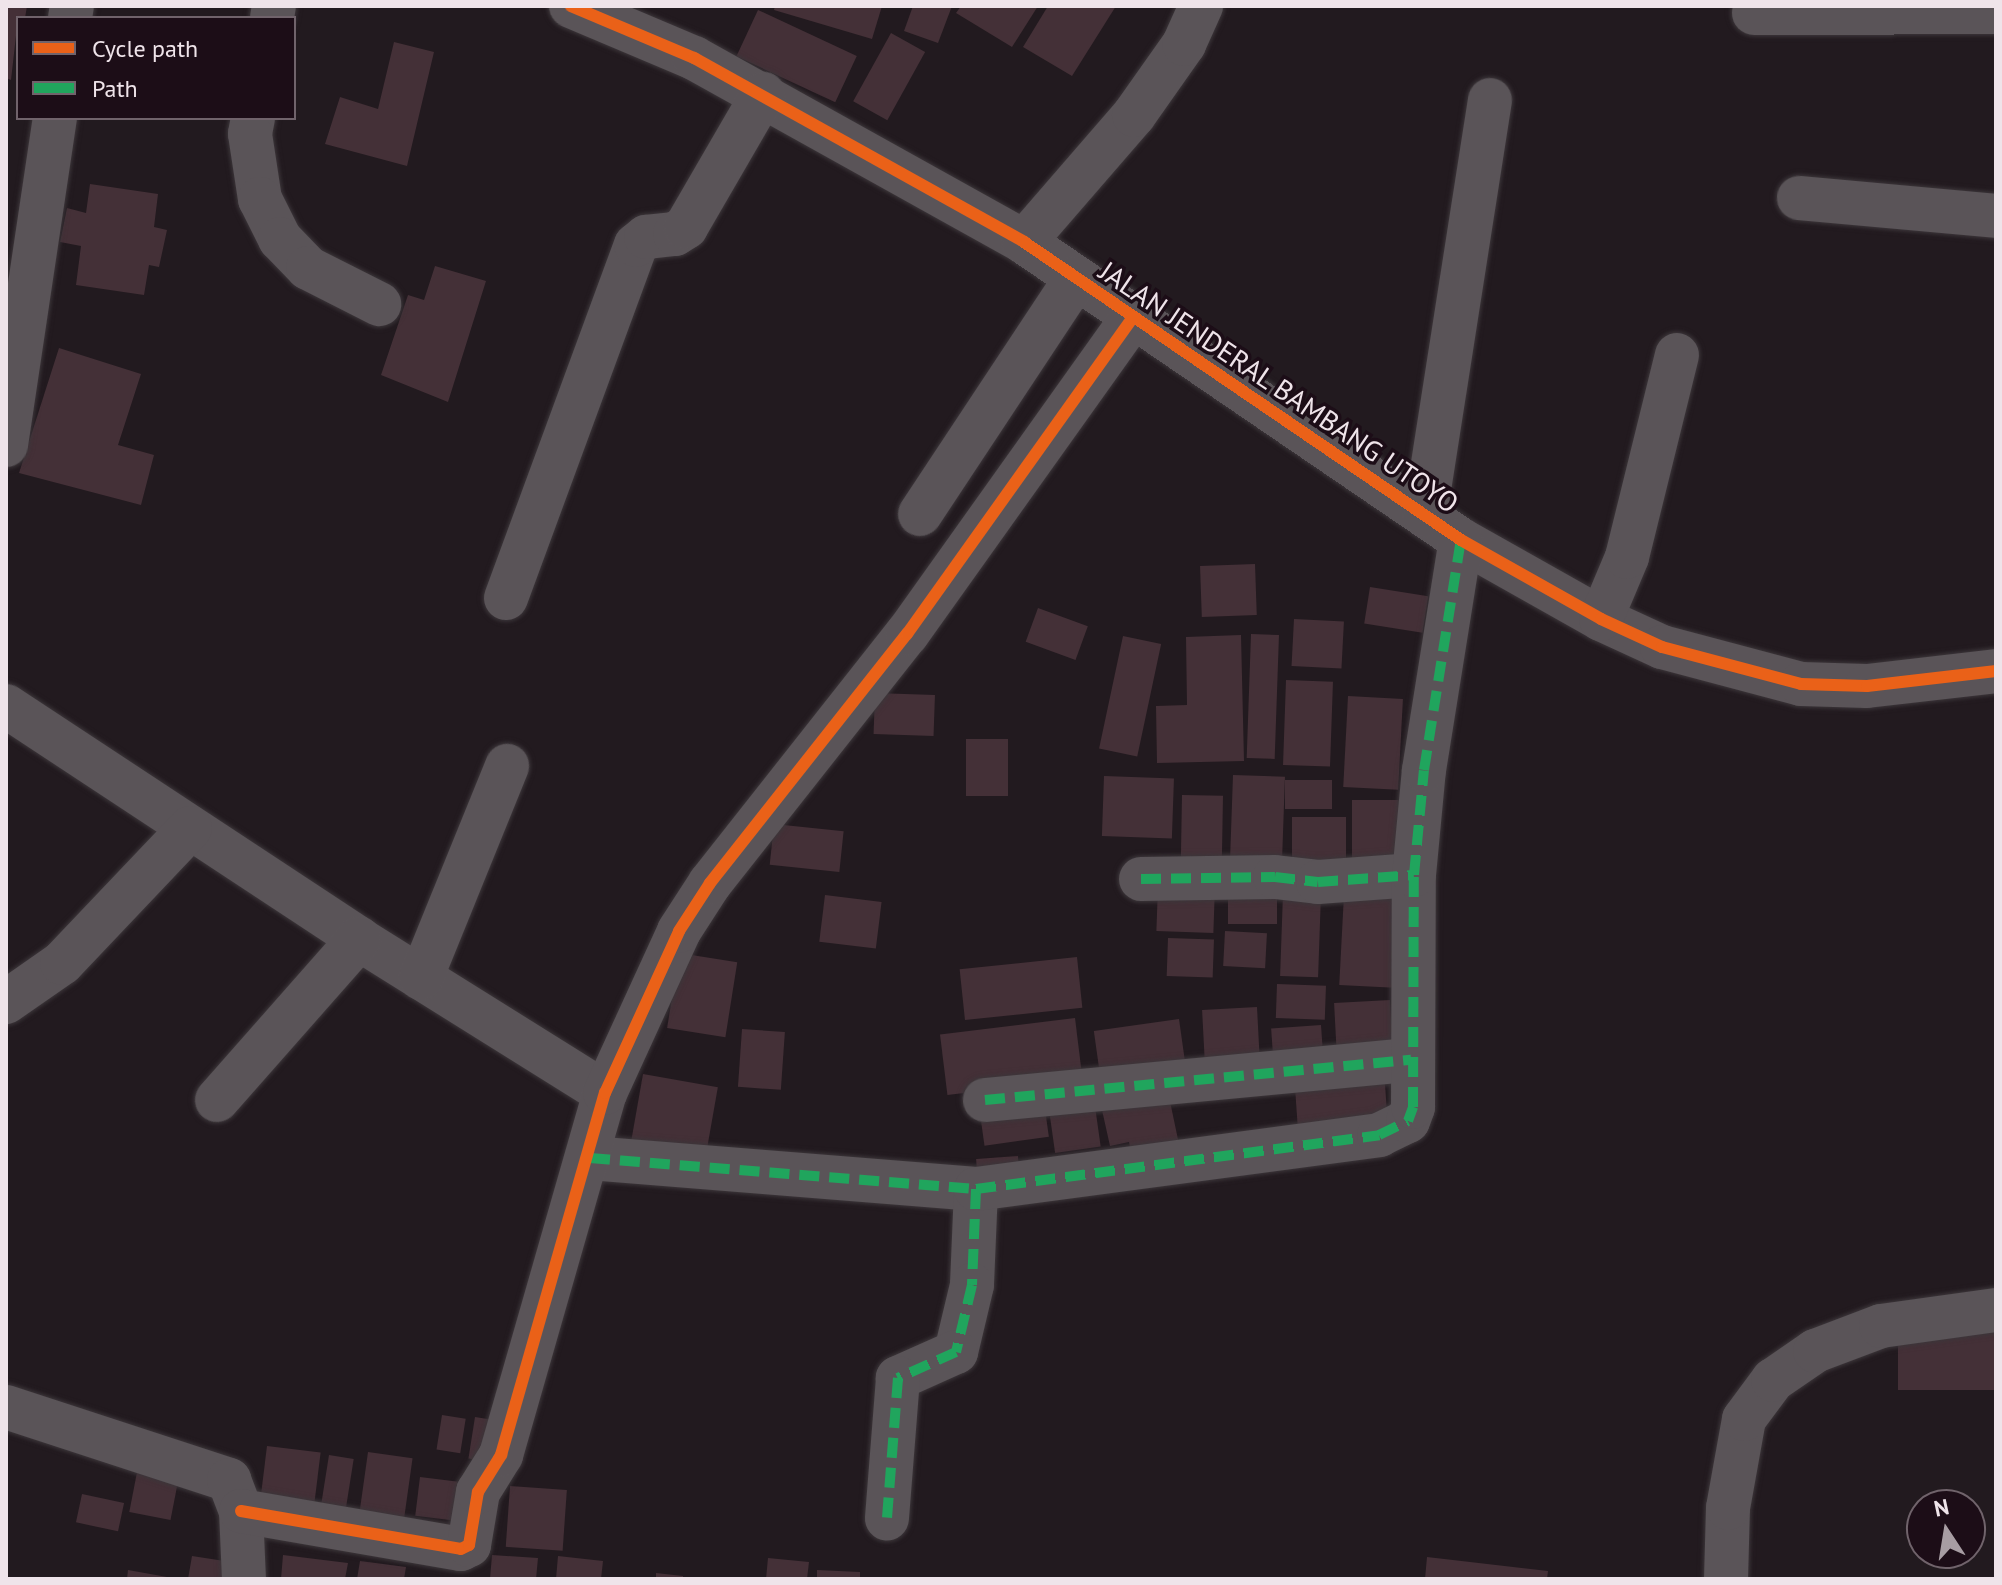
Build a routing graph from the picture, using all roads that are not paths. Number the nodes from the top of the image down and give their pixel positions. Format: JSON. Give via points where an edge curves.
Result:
{"nodes":[{"id":1,"x":573,"y":6,"type":"edge"},
{"id":2,"x":1201,"y":6,"type":"edge"},
{"id":3,"x":1996,"y":12,"type":"edge"},
{"id":4,"x":1754,"y":13,"type":"dead end"},
{"id":5,"x":763,"y":94,"type":"junction"},
{"id":6,"x":1490,"y":100,"type":"dead end"},
{"id":7,"x":55,"y":120,"type":"edge"},
{"id":8,"x":253,"y":120,"type":"edge"},
{"id":9,"x":1799,"y":198,"type":"dead end"},
{"id":10,"x":1996,"y":216,"type":"edge"},
{"id":11,"x":1024,"y":242,"type":"junction"},
{"id":12,"x":1076,"y":278,"type":"junction"},
{"id":13,"x":379,"y":304,"type":"dead end"},
{"id":14,"x":1133,"y":317,"type":"junction"},
{"id":15,"x":1677,"y":355,"type":"dead end"},
{"id":16,"x":6,"y":445,"type":"edge"},
{"id":17,"x":920,"y":514,"type":"dead end"},
{"id":18,"x":1425,"y":515,"type":"junction"},
{"id":19,"x":1461,"y":540,"type":"junction"},
{"id":20,"x":506,"y":598,"type":"dead end"},
{"id":21,"x":1601,"y":619,"type":"junction"},
{"id":22,"x":1996,"y":671,"type":"edge"},
{"id":23,"x":6,"y":706,"type":"edge"},
{"id":24,"x":507,"y":766,"type":"dead end"},
{"id":25,"x":190,"y":828,"type":"junction"},
{"id":26,"x":1414,"y":875,"type":"junction"},
{"id":27,"x":1141,"y":879,"type":"dead end"},
{"id":28,"x":359,"y":939,"type":"junction"},
{"id":29,"x":421,"y":978,"type":"junction"},
{"id":30,"x":6,"y":1002,"type":"edge"},
{"id":31,"x":1411,"y":1060,"type":"junction"},
{"id":32,"x":605,"y":1093,"type":"junction"},
{"id":33,"x":217,"y":1100,"type":"dead end"},
{"id":34,"x":985,"y":1100,"type":"dead end"},
{"id":35,"x":590,"y":1158,"type":"junction"},
{"id":36,"x":976,"y":1189,"type":"junction"},
{"id":37,"x":1996,"y":1310,"type":"edge"},
{"id":38,"x":6,"y":1407,"type":"edge"},
{"id":39,"x":241,"y":1511,"type":"junction"},
{"id":40,"x":887,"y":1519,"type":"dead end"},
{"id":41,"x":244,"y":1579,"type":"edge"},
{"id":42,"x":1726,"y":1579,"type":"edge"}],
"edges":[{"from":1,"to":5,"type":"street","name":"JALAN JENDERAL BAMBANG UTOYO"},
{"from":2,"to":11,"type":"street","via":[[1184,44],[1134,115]]},
{"from":3,"to":4,"type":"street"},
{"from":5,"to":11,"type":"street","name":"JALAN JENDERAL BAMBANG UTOYO"},
{"from":5,"to":20,"type":"street","via":[[686,227],[675,234],[646,237],[636,245]]},
{"from":6,"to":18,"type":"street"},
{"from":7,"to":16,"type":"street"},
{"from":8,"to":13,"type":"street","via":[[260,199],[280,239],[308,268]]},
{"from":9,"to":10,"type":"street"},
{"from":11,"to":12,"type":"street","name":"JALAN JENDERAL BAMBANG UTOYO"},
{"from":12,"to":14,"type":"street","name":"JALAN JENDERAL BAMBANG UTOYO"},
{"from":12,"to":17,"type":"street"},
{"from":14,"to":18,"type":"street","name":"JALAN JENDERAL BAMBANG UTOYO"},
{"from":14,"to":32,"type":"street","via":[[907,634],[710,883],[679,931]]},
{"from":15,"to":21,"type":"street","via":[[1627,557]]},
{"from":18,"to":19,"type":"street","name":"JALAN JENDERAL BAMBANG UTOYO"},
{"from":19,"to":21,"type":"street","name":"JALAN JENDERAL BAMBANG UTOYO"},
{"from":19,"to":26,"type":"street","via":[[1424,770]]},
{"from":21,"to":22,"type":"street","name":"JALAN JENDERAL BAMBANG UTOYO","via":[[1662,647],[1801,684],[1867,686]]},
{"from":23,"to":25,"type":"street"},
{"from":24,"to":29,"type":"street"},
{"from":25,"to":28,"type":"street"},
{"from":25,"to":30,"type":"street","via":[[62,963]]},
{"from":26,"to":27,"type":"street","via":[[1318,882],[1275,877]]},
{"from":26,"to":31,"type":"street"},
{"from":28,"to":29,"type":"street"},
{"from":28,"to":33,"type":"street"},
{"from":29,"to":32,"type":"street"},
{"from":31,"to":34,"type":"street"},
{"from":31,"to":36,"type":"street","via":[[1413,1107],[1408,1121],[1379,1135]]},
{"from":32,"to":35,"type":"street"},
{"from":35,"to":36,"type":"street"},
{"from":35,"to":39,"type":"street","via":[[501,1455],[478,1492],[469,1545],[461,1549]]},
{"from":36,"to":40,"type":"street","via":[[972,1285],[956,1352],[905,1371],[896,1387]]},
{"from":37,"to":42,"type":"street","via":[[1881,1326],[1815,1351],[1773,1380],[1744,1419],[1728,1508]]},
{"from":38,"to":39,"type":"street","via":[[143,1455],[220,1474],[233,1486]]},
{"from":39,"to":41,"type":"street"}]}
